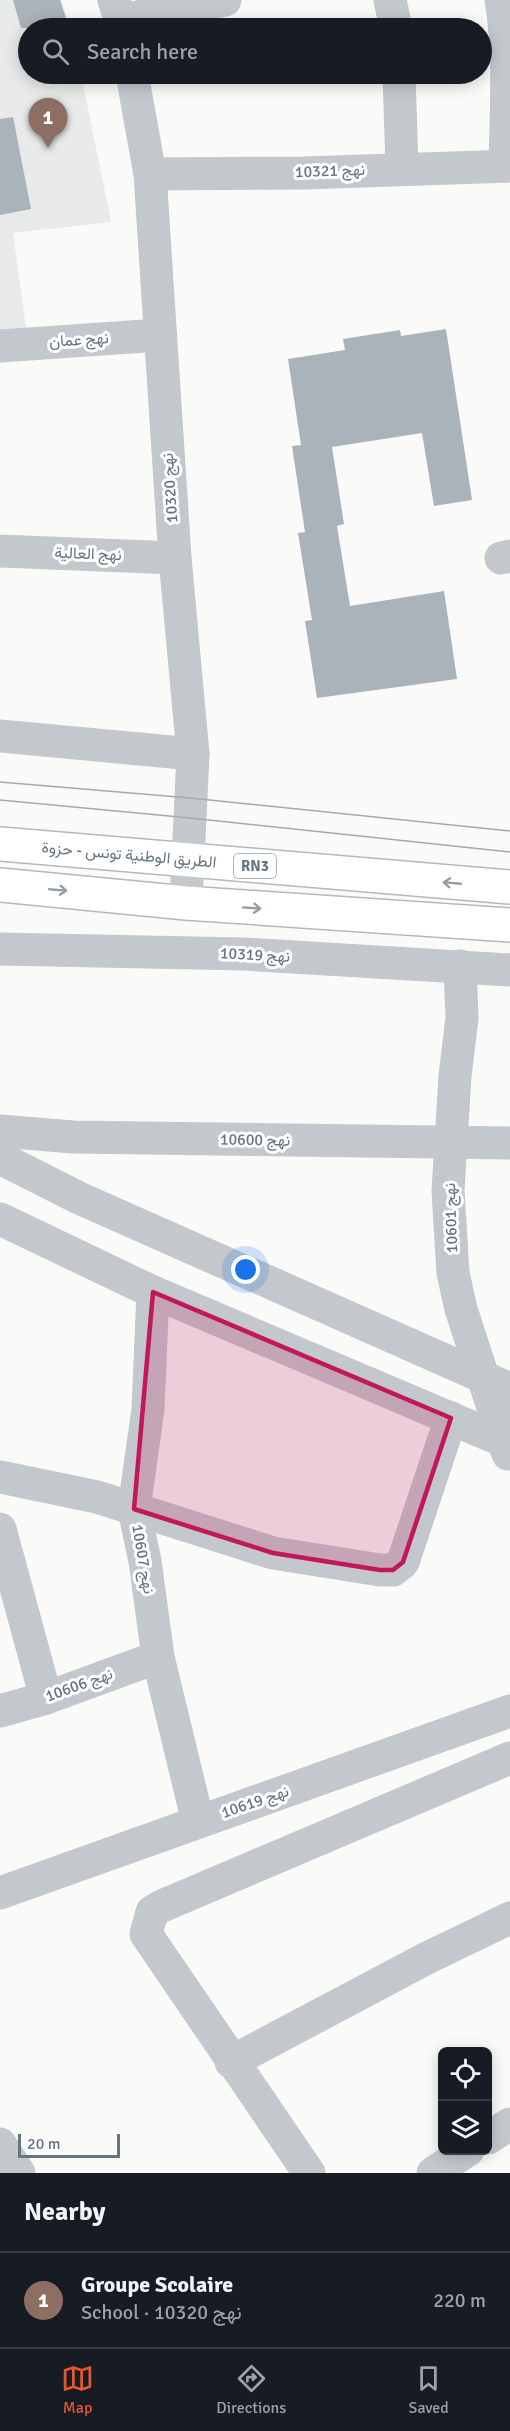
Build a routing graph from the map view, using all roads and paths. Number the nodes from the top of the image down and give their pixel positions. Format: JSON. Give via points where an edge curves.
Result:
{"nodes":[{"id":1,"x":225,"y":0,"type":"edge"},
{"id":2,"x":390,"y":0,"type":"edge"},
{"id":3,"x":501,"y":0,"type":"edge"},
{"id":4,"x":120,"y":16,"type":"edge"},
{"id":5,"x":394,"y":18,"type":"edge"},
{"id":6,"x":134,"y":84,"type":"edge"},
{"id":7,"x":399,"y":84,"type":"edge"},
{"id":8,"x":508,"y":166,"type":"edge"},
{"id":9,"x":402,"y":168,"type":"junction"},
{"id":10,"x":150,"y":174,"type":"junction"},
{"id":11,"x":159,"y":335,"type":"junction"},
{"id":12,"x":0,"y":346,"type":"edge"},
{"id":13,"x":0,"y":551,"type":"edge"},
{"id":14,"x":175,"y":558,"type":"junction"},
{"id":15,"x":0,"y":736,"type":"edge"},
{"id":16,"x":193,"y":754,"type":"junction"},
{"id":17,"x":0,"y":844,"type":"edge"},
{"id":18,"x":187,"y":860,"type":"junction"},
{"id":19,"x":0,"y":885,"type":"edge"},
{"id":20,"x":510,"y":887,"type":"edge"},
{"id":21,"x":186,"y":903,"type":"junction"},
{"id":22,"x":510,"y":926,"type":"edge"},
{"id":23,"x":0,"y":949,"type":"edge"},
{"id":24,"x":460,"y":966,"type":"junction"},
{"id":25,"x":510,"y":969,"type":"edge"},
{"id":26,"x":0,"y":1131,"type":"edge"},
{"id":27,"x":452,"y":1142,"type":"junction"},
{"id":28,"x":510,"y":1143,"type":"edge"},
{"id":29,"x":0,"y":1158,"type":"edge"},
{"id":30,"x":0,"y":1219,"type":"edge"},
{"id":31,"x":153,"y":1292,"type":"junction"},
{"id":32,"x":497,"y":1383,"type":"edge"},
{"id":33,"x":451,"y":1418,"type":"junction"},
{"id":34,"x":507,"y":1451,"type":"edge"},
{"id":35,"x":0,"y":1478,"type":"edge"},
{"id":36,"x":134,"y":1509,"type":"junction"},
{"id":37,"x":0,"y":1529,"type":"edge"},
{"id":38,"x":158,"y":1657,"type":"junction"},
{"id":39,"x":46,"y":1698,"type":"junction"},
{"id":40,"x":0,"y":1711,"type":"edge"},
{"id":41,"x":510,"y":1711,"type":"edge"},
{"id":42,"x":510,"y":1758,"type":"edge"},
{"id":43,"x":198,"y":1822,"type":"junction"},
{"id":44,"x":0,"y":1893,"type":"edge"},
{"id":45,"x":510,"y":1918,"type":"edge"},
{"id":46,"x":231,"y":2062,"type":"junction"},
{"id":47,"x":510,"y":2124,"type":"edge"},
{"id":48,"x":492,"y":2135,"type":"edge"},
{"id":49,"x":0,"y":2144,"type":"edge"},
{"id":50,"x":19,"y":2173,"type":"edge"},
{"id":51,"x":309,"y":2173,"type":"edge"}],
"edges":[{"from":1,"to":4,"type":"street"},
{"from":2,"to":5,"type":"street"},
{"from":3,"to":8,"type":"street"},
{"from":6,"to":10,"type":"street","name":"نهج 10320"},
{"from":7,"to":9,"type":"street"},
{"from":8,"to":9,"type":"street","name":"نهج 10321"},
{"from":9,"to":10,"type":"street","name":"نهج 10321"},
{"from":10,"to":11,"type":"street","name":"نهج 10320"},
{"from":11,"to":12,"type":"street","name":"نهج عمان"},
{"from":11,"to":14,"type":"street","name":"نهج 10320"},
{"from":13,"to":14,"type":"street","name":"نهج العالية"},
{"from":14,"to":16,"type":"street","name":"نهج 10320"},
{"from":15,"to":16,"type":"street"},
{"from":16,"to":18,"type":"street","name":"نهج 10320"},
{"from":17,"to":18,"type":"highway","name":"الطريق الوطنية تونس - حزوة","number":"RN3"},
{"from":20,"to":18,"type":"highway","name":"الطريق الوطنية تونس - حزوة","number":"RN3","one_way":true},
{"from":18,"to":21,"type":"street","name":"نهج 10320"},
{"from":19,"to":21,"type":"highway","one_way":true},
{"from":21,"to":22,"type":"highway","one_way":true},
{"from":23,"to":24,"type":"street","name":"نهج 10319","via":[[244,954]]},
{"from":24,"to":25,"type":"street","name":"نهج 10319"},
{"from":24,"to":27,"type":"street","name":"نهج 10601","via":[[462,1018]]},
{"from":26,"to":27,"type":"street","name":"نهج 10600","via":[[85,1137]]},
{"from":27,"to":28,"type":"street","name":"نهج 10600"},
{"from":27,"to":32,"type":"street","name":"نهج 10601","via":[[448,1191],[453,1273],[461,1310]]},
{"from":29,"to":32,"type":"street","via":[[79,1198]]},
{"from":30,"to":31,"type":"street"},
{"from":31,"to":33,"type":"street"},
{"from":31,"to":36,"type":"street","name":"نهج 10607","via":[[148,1409]]},
{"from":32,"to":34,"type":"street","name":"نهج 10601"},
{"from":33,"to":34,"type":"street"},
{"from":33,"to":36,"type":"street","via":[[403,1562],[393,1570],[273,1553]]},
{"from":35,"to":36,"type":"street","via":[[59,1488]]},
{"from":36,"to":38,"type":"street","name":"نهج 10607"},
{"from":37,"to":39,"type":"street"},
{"from":38,"to":39,"type":"street","name":"نهج 10606"},
{"from":38,"to":43,"type":"street","name":"نهج 10607"},
{"from":39,"to":40,"type":"street","name":"نهج 10606"},
{"from":41,"to":43,"type":"street","name":"نهج 10619"},
{"from":42,"to":46,"type":"street","via":[[152,1912],[146,1934]]},
{"from":43,"to":44,"type":"street","name":"نهج 10619"},
{"from":45,"to":46,"type":"street"},
{"from":46,"to":51,"type":"street"},
{"from":47,"to":48,"type":"street"},
{"from":49,"to":50,"type":"street"}]}
